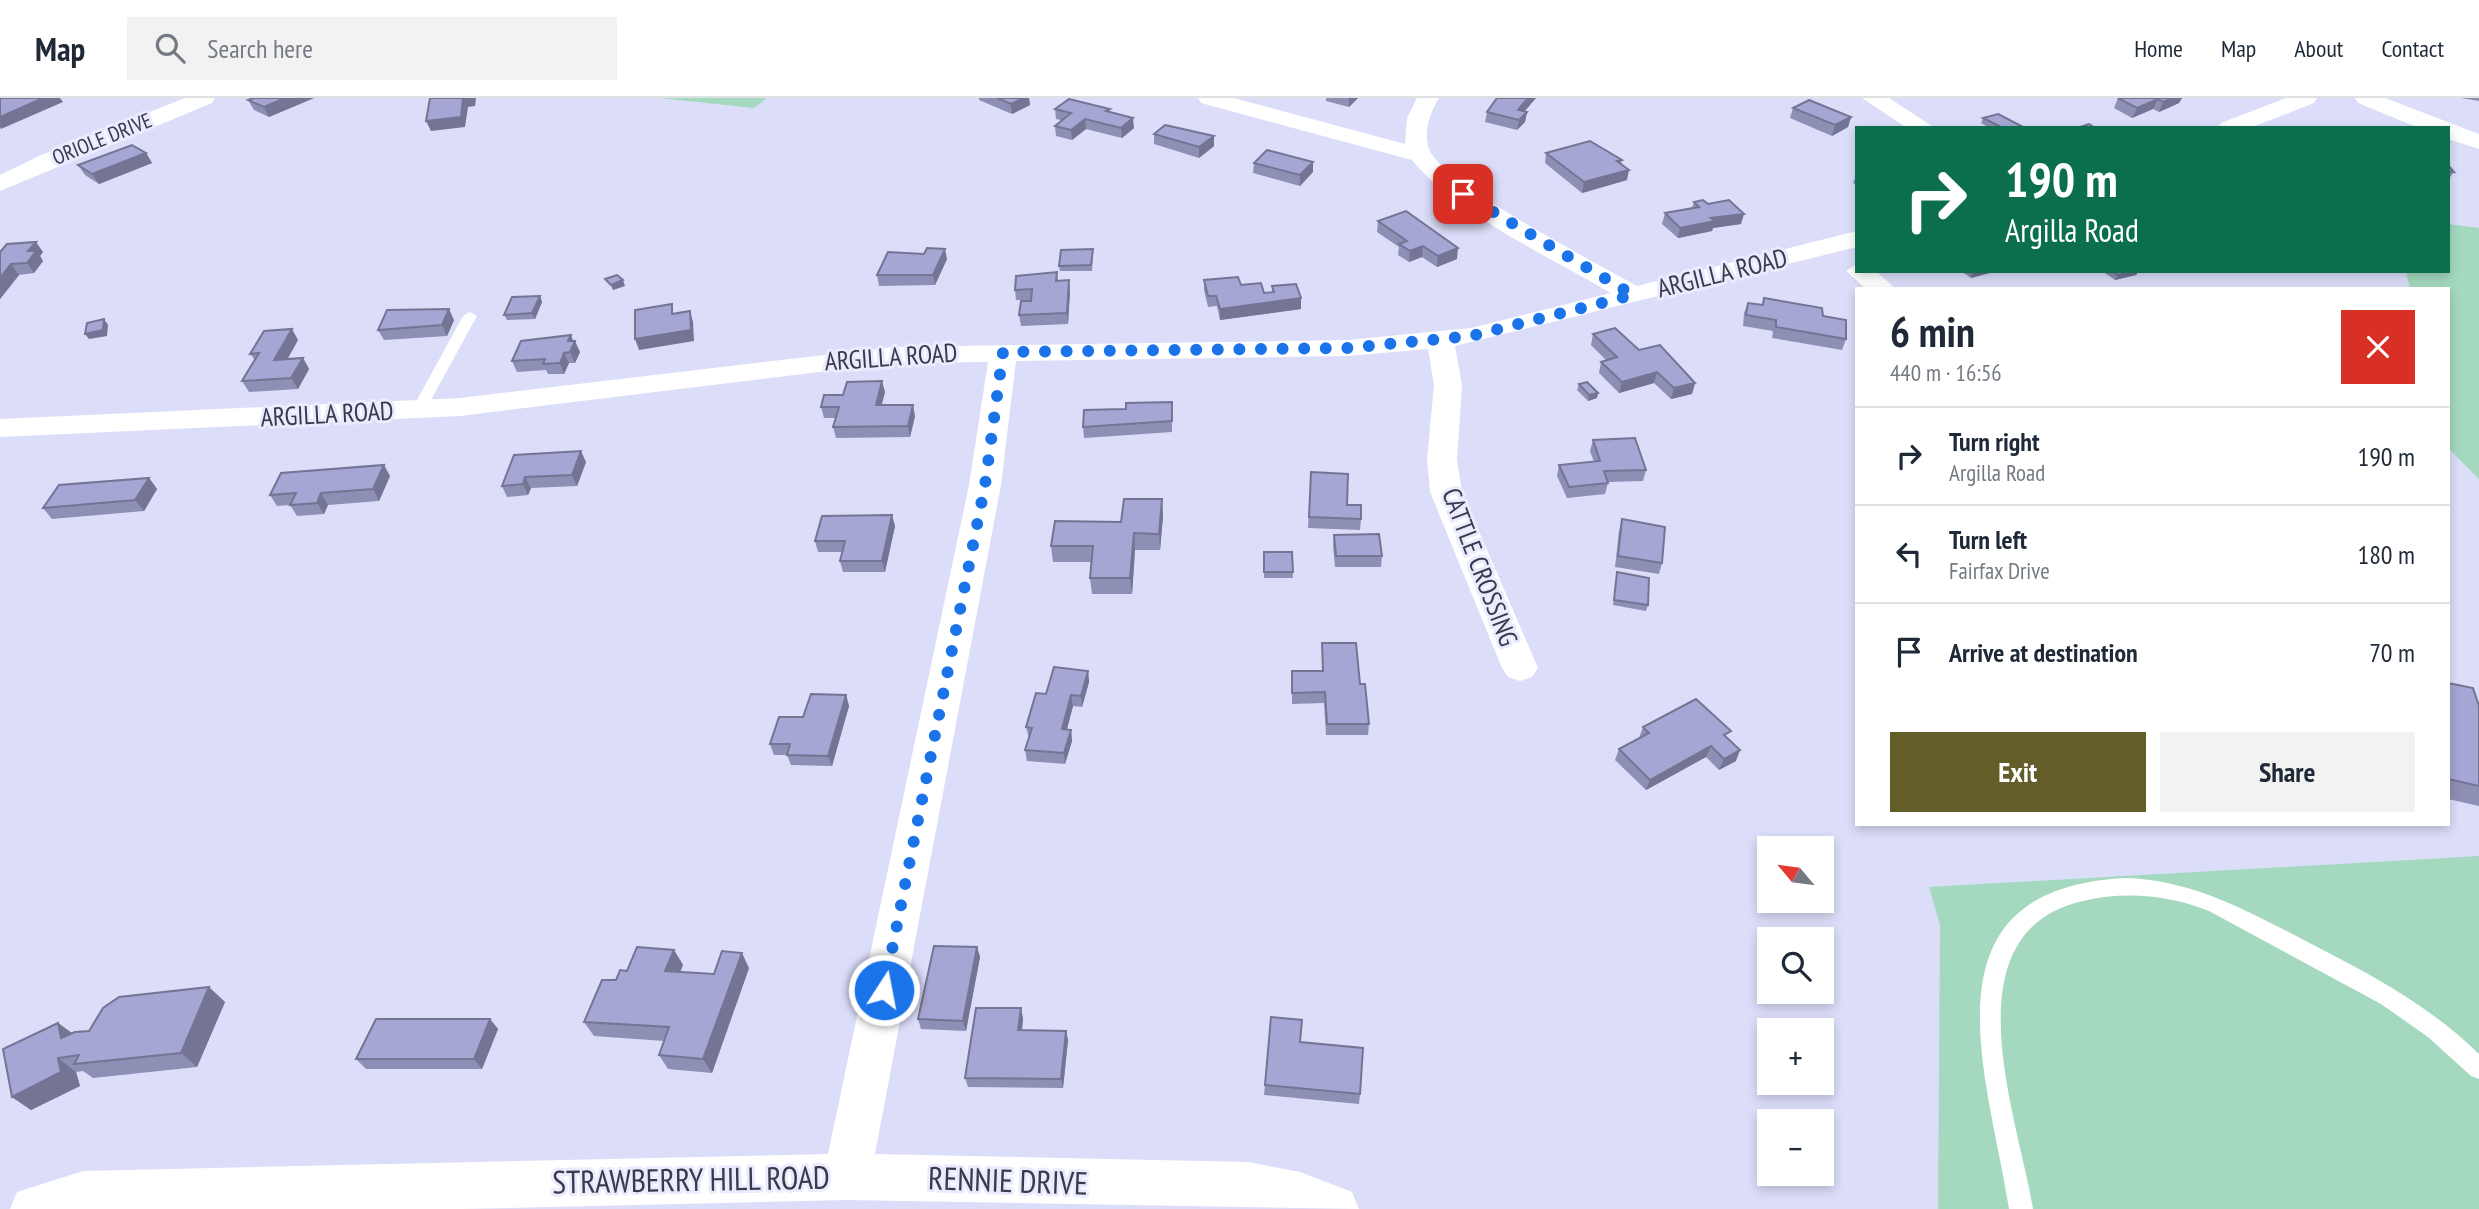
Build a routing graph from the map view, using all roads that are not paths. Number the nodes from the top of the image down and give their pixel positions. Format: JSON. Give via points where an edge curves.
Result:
{"nodes":[{"id":1,"x":205,"y":98,"type":"edge"},
{"id":2,"x":1209,"y":98,"type":"edge"},
{"id":3,"x":1428,"y":98,"type":"edge"},
{"id":4,"x":1873,"y":98,"type":"edge"},
{"id":5,"x":2306,"y":98,"type":"edge"},
{"id":6,"x":2366,"y":98,"type":"edge"},
{"id":7,"x":1921,"y":126,"type":"edge"},
{"id":8,"x":2234,"y":126,"type":"edge"},
{"id":9,"x":2434,"y":126,"type":"edge"},
{"id":10,"x":2450,"y":132,"type":"edge"},
{"id":11,"x":2479,"y":142,"type":"edge"},
{"id":12,"x":1419,"y":156,"type":"junction"},
{"id":13,"x":0,"y":184,"type":"edge"},
{"id":14,"x":1855,"y":240,"type":"edge"},
{"id":15,"x":1826,"y":247,"type":"junction"},
{"id":16,"x":1855,"y":268,"type":"edge"},
{"id":17,"x":1862,"y":273,"type":"edge"},
{"id":18,"x":1880,"y":287,"type":"edge"},
{"id":19,"x":1633,"y":295,"type":"junction"},
{"id":20,"x":470,"y":316,"type":"dead end"},
{"id":21,"x":1440,"y":340,"type":"junction"},
{"id":22,"x":1003,"y":352,"type":"junction"},
{"id":23,"x":419,"y":409,"type":"junction"},
{"id":24,"x":0,"y":428,"type":"edge"},
{"id":25,"x":1520,"y":668,"type":"dead end"},
{"id":26,"x":2479,"y":1069,"type":"edge"},
{"id":27,"x":847,"y":1177,"type":"junction"},
{"id":28,"x":34,"y":1209,"type":"edge"},
{"id":29,"x":1335,"y":1209,"type":"edge"},
{"id":30,"x":2021,"y":1209,"type":"edge"}],
"edges":[{"from":1,"to":13,"type":"street","name":"ORIOLE DRIVE"},
{"from":2,"to":12,"type":"street"},
{"from":3,"to":12,"type":"street","via":[[1417,127]]},
{"from":4,"to":7,"type":"street"},
{"from":5,"to":8,"type":"street"},
{"from":6,"to":9,"type":"street"},
{"from":10,"to":11,"type":"street"},
{"from":12,"to":19,"type":"street","via":[[1463,194]]},
{"from":14,"to":15,"type":"street","name":"ARGILLA ROAD"},
{"from":15,"to":16,"type":"street"},
{"from":15,"to":19,"type":"street","name":"ARGILLA ROAD"},
{"from":17,"to":18,"type":"street"},
{"from":19,"to":21,"type":"street","name":"ARGILLA ROAD"},
{"from":20,"to":23,"type":"lane"},
{"from":21,"to":22,"type":"street","name":"ARGILLA ROAD","via":[[1348,348]]},
{"from":21,"to":25,"type":"street","name":"CATTLE CROSSING","via":[[1448,385],[1442,459],[1446,492]]},
{"from":22,"to":23,"type":"street","name":"ARGILLA ROAD","via":[[842,358]]},
{"from":22,"to":27,"type":"street","name":"STRAWBERRY HILL ROAD","via":[[985,485]]},
{"from":23,"to":24,"type":"street","name":"ARGILLA ROAD"},
{"from":26,"to":30,"type":"lane","via":[[2460,1048],[2356,975],[2211,905],[2171,891],[2130,888],[2097,888],[2063,897],[2041,908],[2005,945],[1998,957],[1988,1014]]},
{"from":27,"to":28,"type":"street","name":"STRAWBERRY HILL ROAD","via":[[117,1192],[83,1195]]},
{"from":27,"to":29,"type":"street","name":"RENNIE DRIVE","via":[[1248,1186],[1300,1196]]}]}
